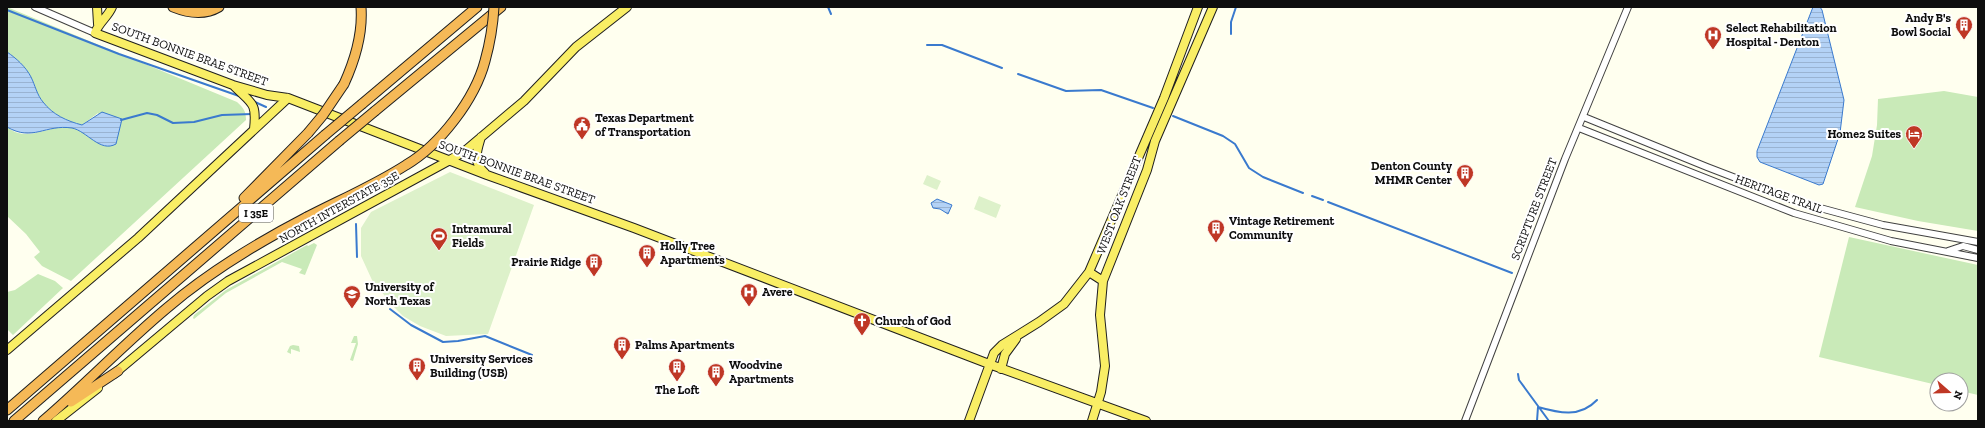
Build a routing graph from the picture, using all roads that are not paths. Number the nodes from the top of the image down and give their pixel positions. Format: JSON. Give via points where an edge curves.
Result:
{"nodes":[{"id":1,"x":35,"y":7,"type":"edge"},
{"id":2,"x":97,"y":7,"type":"edge"},
{"id":3,"x":112,"y":7,"type":"edge"},
{"id":4,"x":173,"y":7,"type":"edge"},
{"id":5,"x":219,"y":7,"type":"edge"},
{"id":6,"x":361,"y":7,"type":"edge"},
{"id":7,"x":477,"y":7,"type":"edge"},
{"id":8,"x":494,"y":7,"type":"edge"},
{"id":9,"x":501,"y":7,"type":"edge"},
{"id":10,"x":627,"y":7,"type":"edge"},
{"id":11,"x":1198,"y":7,"type":"edge"},
{"id":12,"x":1213,"y":7,"type":"edge"},
{"id":13,"x":1628,"y":7,"type":"edge"},
{"id":14,"x":98,"y":24,"type":"junction"},
{"id":15,"x":95,"y":33,"type":"junction"},
{"id":16,"x":233,"y":85,"type":"junction"},
{"id":17,"x":288,"y":98,"type":"junction"},
{"id":18,"x":1584,"y":117,"type":"junction"},
{"id":19,"x":1578,"y":128,"type":"junction"},
{"id":20,"x":254,"y":129,"type":"junction"},
{"id":21,"x":482,"y":135,"type":"junction"},
{"id":22,"x":450,"y":160,"type":"junction"},
{"id":23,"x":1707,"y":167,"type":"junction"},
{"id":24,"x":487,"y":175,"type":"junction"},
{"id":25,"x":1703,"y":177,"type":"junction"},
{"id":26,"x":1978,"y":242,"type":"edge"},
{"id":27,"x":1978,"y":250,"type":"edge"},
{"id":28,"x":1947,"y":251,"type":"junction"},
{"id":29,"x":213,"y":253,"type":"dead end"},
{"id":30,"x":184,"y":256,"type":"junction"},
{"id":31,"x":1978,"y":258,"type":"edge"},
{"id":32,"x":193,"y":268,"type":"junction"},
{"id":33,"x":1089,"y":272,"type":"junction"},
{"id":34,"x":1103,"y":281,"type":"junction"},
{"id":35,"x":1019,"y":336,"type":"junction"},
{"id":36,"x":7,"y":350,"type":"edge"},
{"id":37,"x":989,"y":364,"type":"junction"},
{"id":38,"x":1001,"y":369,"type":"junction"},
{"id":39,"x":118,"y":371,"type":"joint"},
{"id":40,"x":1098,"y":405,"type":"junction"},
{"id":41,"x":7,"y":410,"type":"edge"},
{"id":42,"x":49,"y":420,"type":"edge"},
{"id":43,"x":14,"y":421,"type":"edge"},
{"id":44,"x":969,"y":421,"type":"edge"},
{"id":45,"x":1092,"y":421,"type":"edge"},
{"id":46,"x":1146,"y":421,"type":"edge"},
{"id":47,"x":1465,"y":421,"type":"edge"}],
"edges":[{"from":1,"to":15,"type":"street","name":"SOUTH BONNIE BRAE STREET"},
{"from":2,"to":14,"type":"main road"},
{"from":3,"to":14,"type":"main road","via":[[110,13]]},
{"from":4,"to":5,"type":"highway","via":[[198,13]]},
{"from":6,"to":30,"type":"highway","bridge":true,"via":[[357,52],[344,84],[323,115]]},
{"from":7,"to":30,"type":"highway","number":"I 35E","bridge":true},
{"from":8,"to":42,"type":"highway","bridge":true,"via":[[485,62],[469,97],[452,124],[435,142],[408,165],[270,236],[220,267],[167,308]]},
{"from":9,"to":32,"type":"highway","number":"I 35E","bridge":true,"via":[[374,111]]},
{"from":10,"to":21,"type":"main road","name":"NORTH INTERSTATE 35E","via":[[580,43],[524,101]]},
{"from":11,"to":33,"type":"main road","name":"WEST OAK STREET","via":[[1164,98]]},
{"from":12,"to":34,"type":"main road","name":"WEST OAK STREET","via":[[1155,141],[1147,170]]},
{"from":13,"to":18,"type":"street","name":"SCRIPTURE STREET"},
{"from":14,"to":15,"type":"main road"},
{"from":15,"to":16,"type":"main road","name":"SOUTH BONNIE BRAE STREET"},
{"from":16,"to":17,"type":"main road","name":"SOUTH BONNIE BRAE STREET"},
{"from":16,"to":20,"type":"main road","via":[[254,106]]},
{"from":17,"to":20,"type":"main road"},
{"from":17,"to":22,"type":"main road","name":"SOUTH BONNIE BRAE STREET"},
{"from":18,"to":19,"type":"street","name":"SCRIPTURE STREET"},
{"from":18,"to":23,"type":"street","name":"HERITAGE TRAIL"},
{"from":19,"to":25,"type":"street","name":"HERITAGE TRAIL"},
{"from":19,"to":47,"type":"street","name":"SCRIPTURE STREET"},
{"from":20,"to":36,"type":"main road","via":[[138,238]]},
{"from":21,"to":22,"type":"main road","name":"NORTH INTERSTATE 35E"},
{"from":21,"to":24,"type":"main road","via":[[476,157],[478,165]]},
{"from":22,"to":24,"type":"main road","name":"SOUTH BONNIE BRAE STREET"},
{"from":22,"to":39,"type":"main road","name":"NORTH INTERSTATE 35E","via":[[228,281]]},
{"from":23,"to":25,"type":"street"},
{"from":23,"to":26,"type":"street","name":"HERITAGE TRAIL","via":[[1798,202],[1883,225]]},
{"from":24,"to":37,"type":"main road","name":"SOUTH BONNIE BRAE STREET"},
{"from":25,"to":28,"type":"street","name":"HERITAGE TRAIL","via":[[1794,213],[1836,226],[1891,241]]},
{"from":27,"to":28,"type":"street","via":[[1963,246]]},
{"from":28,"to":31,"type":"street","name":"HERITAGE TRAIL"},
{"from":29,"to":32,"type":"highway"},
{"from":30,"to":41,"type":"highway","number":"I 35E"},
{"from":32,"to":43,"type":"highway","number":"I 35E"},
{"from":33,"to":34,"type":"main road"},
{"from":33,"to":35,"type":"main road","name":"WEST OAK STREET","via":[[1064,304]]},
{"from":34,"to":40,"type":"main road","name":"WEST OAK STREET","via":[[1100,315],[1105,366]]},
{"from":35,"to":37,"type":"main road","via":[[1002,345],[994,353]]},
{"from":35,"to":38,"type":"main road","via":[[1005,354]]},
{"from":37,"to":38,"type":"main road","name":"SOUTH BONNIE BRAE STREET"},
{"from":37,"to":44,"type":"main road"},
{"from":38,"to":40,"type":"main road","name":"SOUTH BONNIE BRAE STREET"},
{"from":39,"to":42,"type":"highway"},
{"from":40,"to":45,"type":"main road","name":"WEST OAK STREET"},
{"from":40,"to":46,"type":"main road","name":"SOUTH BONNIE BRAE STREET"}]}
